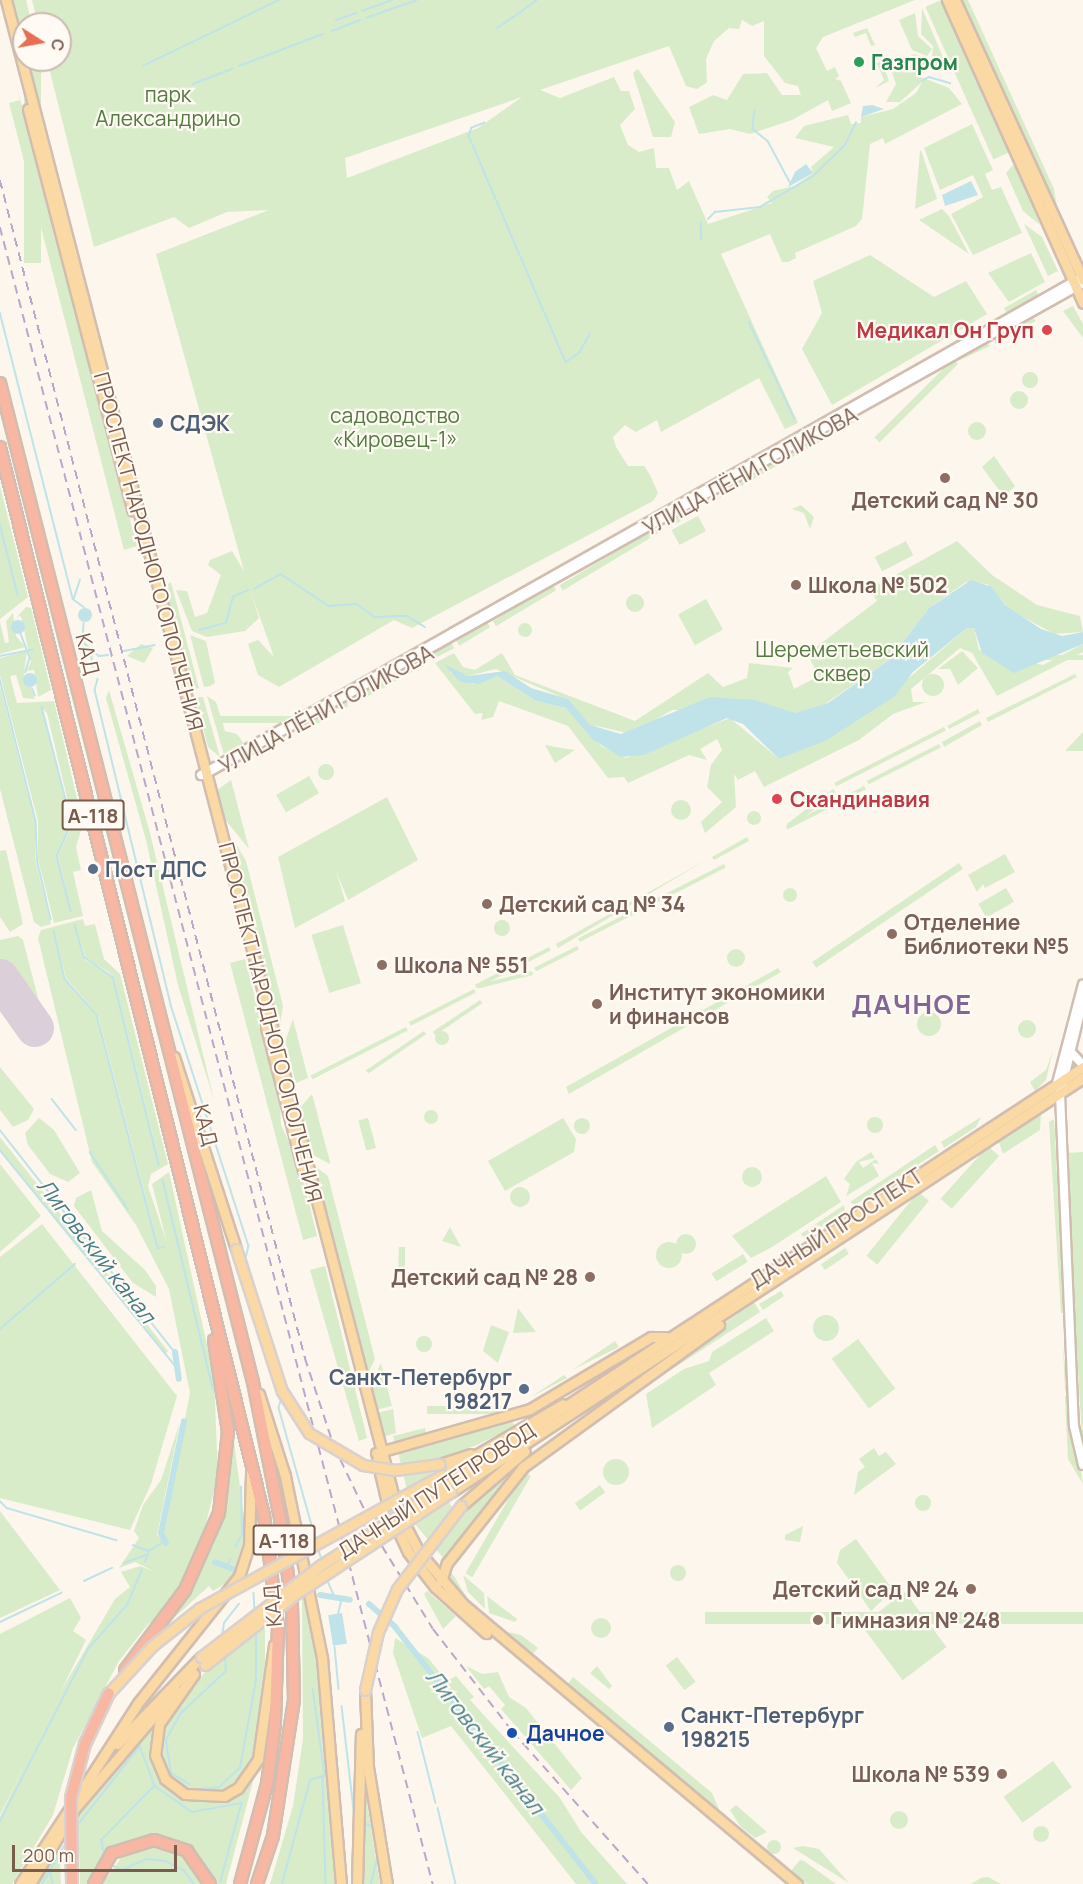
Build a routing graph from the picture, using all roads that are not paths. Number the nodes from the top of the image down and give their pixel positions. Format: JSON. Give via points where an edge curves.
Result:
{"nodes":[{"id":1,"x":0,"y":0,"type":"edge"},
{"id":2,"x":6,"y":0,"type":"edge"},
{"id":3,"x":947,"y":0,"type":"edge"},
{"id":4,"x":955,"y":0,"type":"edge"},
{"id":5,"x":1080,"y":281,"type":"edge"},
{"id":6,"x":1083,"y":303,"type":"edge"},
{"id":7,"x":0,"y":383,"type":"edge"},
{"id":8,"x":0,"y":447,"type":"edge"},
{"id":9,"x":205,"y":773,"type":"junction"},
{"id":10,"x":1083,"y":984,"type":"edge"},
{"id":11,"x":1083,"y":1000,"type":"edge"},
{"id":12,"x":161,"y":1026,"type":"junction"},
{"id":13,"x":1069,"y":1050,"type":"junction"},
{"id":14,"x":1083,"y":1066,"type":"edge"},
{"id":15,"x":1083,"y":1077,"type":"edge"},
{"id":16,"x":1059,"y":1086,"type":"junction"},
{"id":17,"x":208,"y":1286,"type":"junction"},
{"id":18,"x":730,"y":1311,"type":"junction"},
{"id":19,"x":669,"y":1336,"type":"junction"},
{"id":20,"x":253,"y":1382,"type":"junction"},
{"id":21,"x":589,"y":1388,"type":"joint"},
{"id":22,"x":594,"y":1400,"type":"joint"},
{"id":23,"x":572,"y":1401,"type":"junction"},
{"id":24,"x":544,"y":1433,"type":"junction"},
{"id":25,"x":494,"y":1444,"type":"junction"},
{"id":26,"x":378,"y":1453,"type":"junction"},
{"id":27,"x":1083,"y":1465,"type":"edge"},
{"id":28,"x":251,"y":1471,"type":"junction"},
{"id":29,"x":441,"y":1581,"type":"junction"},
{"id":30,"x":278,"y":1626,"type":"junction"},
{"id":31,"x":203,"y":1661,"type":"junction"},
{"id":32,"x":194,"y":1674,"type":"junction"},
{"id":33,"x":365,"y":1690,"type":"junction"},
{"id":34,"x":109,"y":1694,"type":"junction"},
{"id":35,"x":89,"y":1779,"type":"junction"},
{"id":36,"x":269,"y":1850,"type":"junction"},
{"id":37,"x":20,"y":1884,"type":"edge"},
{"id":38,"x":30,"y":1884,"type":"edge"},
{"id":39,"x":72,"y":1884,"type":"edge"},
{"id":40,"x":94,"y":1884,"type":"edge"},
{"id":41,"x":210,"y":1884,"type":"edge"},
{"id":42,"x":240,"y":1884,"type":"edge"},
{"id":43,"x":257,"y":1884,"type":"edge"},
{"id":44,"x":264,"y":1884,"type":"edge"},
{"id":45,"x":341,"y":1884,"type":"edge"},
{"id":46,"x":357,"y":1884,"type":"edge"},
{"id":47,"x":387,"y":1884,"type":"edge"},
{"id":48,"x":788,"y":1884,"type":"edge"},
{"id":49,"x":797,"y":1884,"type":"edge"}],
"edges":[{"from":1,"to":9,"type":"main road","name":"ПРОСПЕКТ НАРОДНОГО ОПОЛЧЕНИЯ"},
{"from":2,"to":9,"type":"main road","name":"ПРОСПЕКТ НАРОДНОГО ОПОЛЧЕНИЯ"},
{"from":3,"to":5,"type":"main road"},
{"from":4,"to":5,"type":"main road"},
{"from":5,"to":6,"type":"main road"},
{"from":5,"to":9,"type":"street","name":"УЛИЦА ЛЁНИ ГОЛИКОВА"},
{"from":7,"to":12,"type":"highway","name":"КАД","number":"А-118"},
{"from":8,"to":17,"type":"highway","name":"КАД","number":"А-118"},
{"from":9,"to":26,"type":"main road","name":"ПРОСПЕКТ НАРОДНОГО ОПОЛЧЕНИЯ"},
{"from":10,"to":16,"type":"street"},
{"from":11,"to":13,"type":"street"},
{"from":12,"to":20,"type":"highway","name":"КАД","number":"А-118"},
{"from":12,"to":25,"type":"main road","bridge":true,"via":[[184,1079],[282,1391],[296,1418],[322,1445],[349,1461],[394,1470],[440,1464]]},
{"from":13,"to":14,"type":"street"},
{"from":13,"to":16,"type":"street"},
{"from":14,"to":16,"type":"main road","name":"ДАЧНЫЙ ПРОСПЕКТ"},
{"from":15,"to":16,"type":"main road","name":"ДАЧНЫЙ ПРОСПЕКТ"},
{"from":16,"to":18,"type":"main road","name":"ДАЧНЫЙ ПРОСПЕКТ"},
{"from":16,"to":19,"type":"main road","name":"ДАЧНЫЙ ПРОСПЕКТ"},
{"from":16,"to":27,"type":"street","via":[[1074,1426]]},
{"from":17,"to":28,"type":"highway","name":"КАД","number":"А-118"},
{"from":17,"to":34,"type":"highway","bridge":true,"via":[[228,1448],[223,1497],[209,1542],[185,1590]]},
{"from":18,"to":22,"type":"main road","name":"ДАЧНЫЙ ПРОСПЕКТ"},
{"from":18,"to":29,"type":"main road","via":[[717,1326],[523,1467],[447,1563]]},
{"from":19,"to":21,"type":"main road","name":"ДАЧНЫЙ ПРОСПЕКТ"},
{"from":19,"to":26,"type":"main road","via":[[651,1337],[530,1409]]},
{"from":20,"to":36,"type":"highway","name":"КАД","number":"А-118","via":[[287,1560],[294,1639],[294,1700]]},
{"from":20,"to":45,"type":"main road","via":[[285,1476],[322,1658]]},
{"from":21,"to":23,"type":"main road","name":"ДАЧНЫЙ ПУТЕПРОВОД"},
{"from":22,"to":24,"type":"main road","name":"ДАЧНЫЙ ПУТЕПРОВОД"},
{"from":23,"to":25,"type":"main road","via":[[553,1407]]},
{"from":23,"to":31,"type":"main road","name":"ДАЧНЫЙ ПУТЕПРОВОД","bridge":true,"via":[[321,1565]]},
{"from":24,"to":31,"type":"main road","name":"ДАЧНЫЙ ПУТЕПРОВОД","bridge":true,"via":[[294,1595]]},
{"from":24,"to":33,"type":"main road","bridge":true,"via":[[457,1511],[418,1555],[388,1606]]},
{"from":25,"to":34,"type":"main road","bridge":true,"via":[[200,1608],[152,1647]]},
{"from":26,"to":29,"type":"main road","name":"ПРОСПЕКТ НАРОДНОГО ОПОЛЧЕНИЯ","via":[[403,1522]]},
{"from":26,"to":48,"type":"main road","name":"ПРОСПЕКТ НАРОДНОГО ОПОЛЧЕНИЯ","via":[[400,1539],[435,1587]]},
{"from":28,"to":30,"type":"highway","name":"КАД","number":"А-118","via":[[264,1515]]},
{"from":28,"to":35,"type":"main road","via":[[249,1545],[240,1576],[138,1703]]},
{"from":29,"to":49,"type":"main road","name":"ПРОСПЕКТ НАРОДНОГО ОПОЛЧЕНИЯ","via":[[485,1624]]},
{"from":30,"to":32,"type":"main road","via":[[258,1759],[238,1788],[224,1796],[185,1794],[165,1779],[155,1755],[159,1724]]},
{"from":30,"to":42,"type":"highway","name":"КАД","number":"А-118","via":[[274,1734]]},
{"from":31,"to":32,"type":"main road","name":"ДАЧНЫЙ ПУТЕПРОВОД"},
{"from":31,"to":35,"type":"main road","name":"ДАЧНЫЙ ПУТЕПРОВОД"},
{"from":32,"to":38,"type":"main road","name":"ДАЧНЫЙ ПУТЕПРОВОД","via":[[134,1735],[75,1808]]},
{"from":33,"to":46,"type":"main road"},
{"from":33,"to":47,"type":"main road","via":[[368,1767]]},
{"from":34,"to":39,"type":"highway","bridge":true,"via":[[85,1744],[72,1791],[68,1836]]},
{"from":35,"to":37,"type":"main road","name":"ДАЧНЫЙ ПУТЕПРОВОД"},
{"from":36,"to":43,"type":"highway","name":"КАД","number":"А-118"},
{"from":36,"to":44,"type":"highway"},
{"from":40,"to":41,"type":"highway","via":[[105,1860],[120,1847],[154,1840],[178,1845],[202,1865]]}]}
